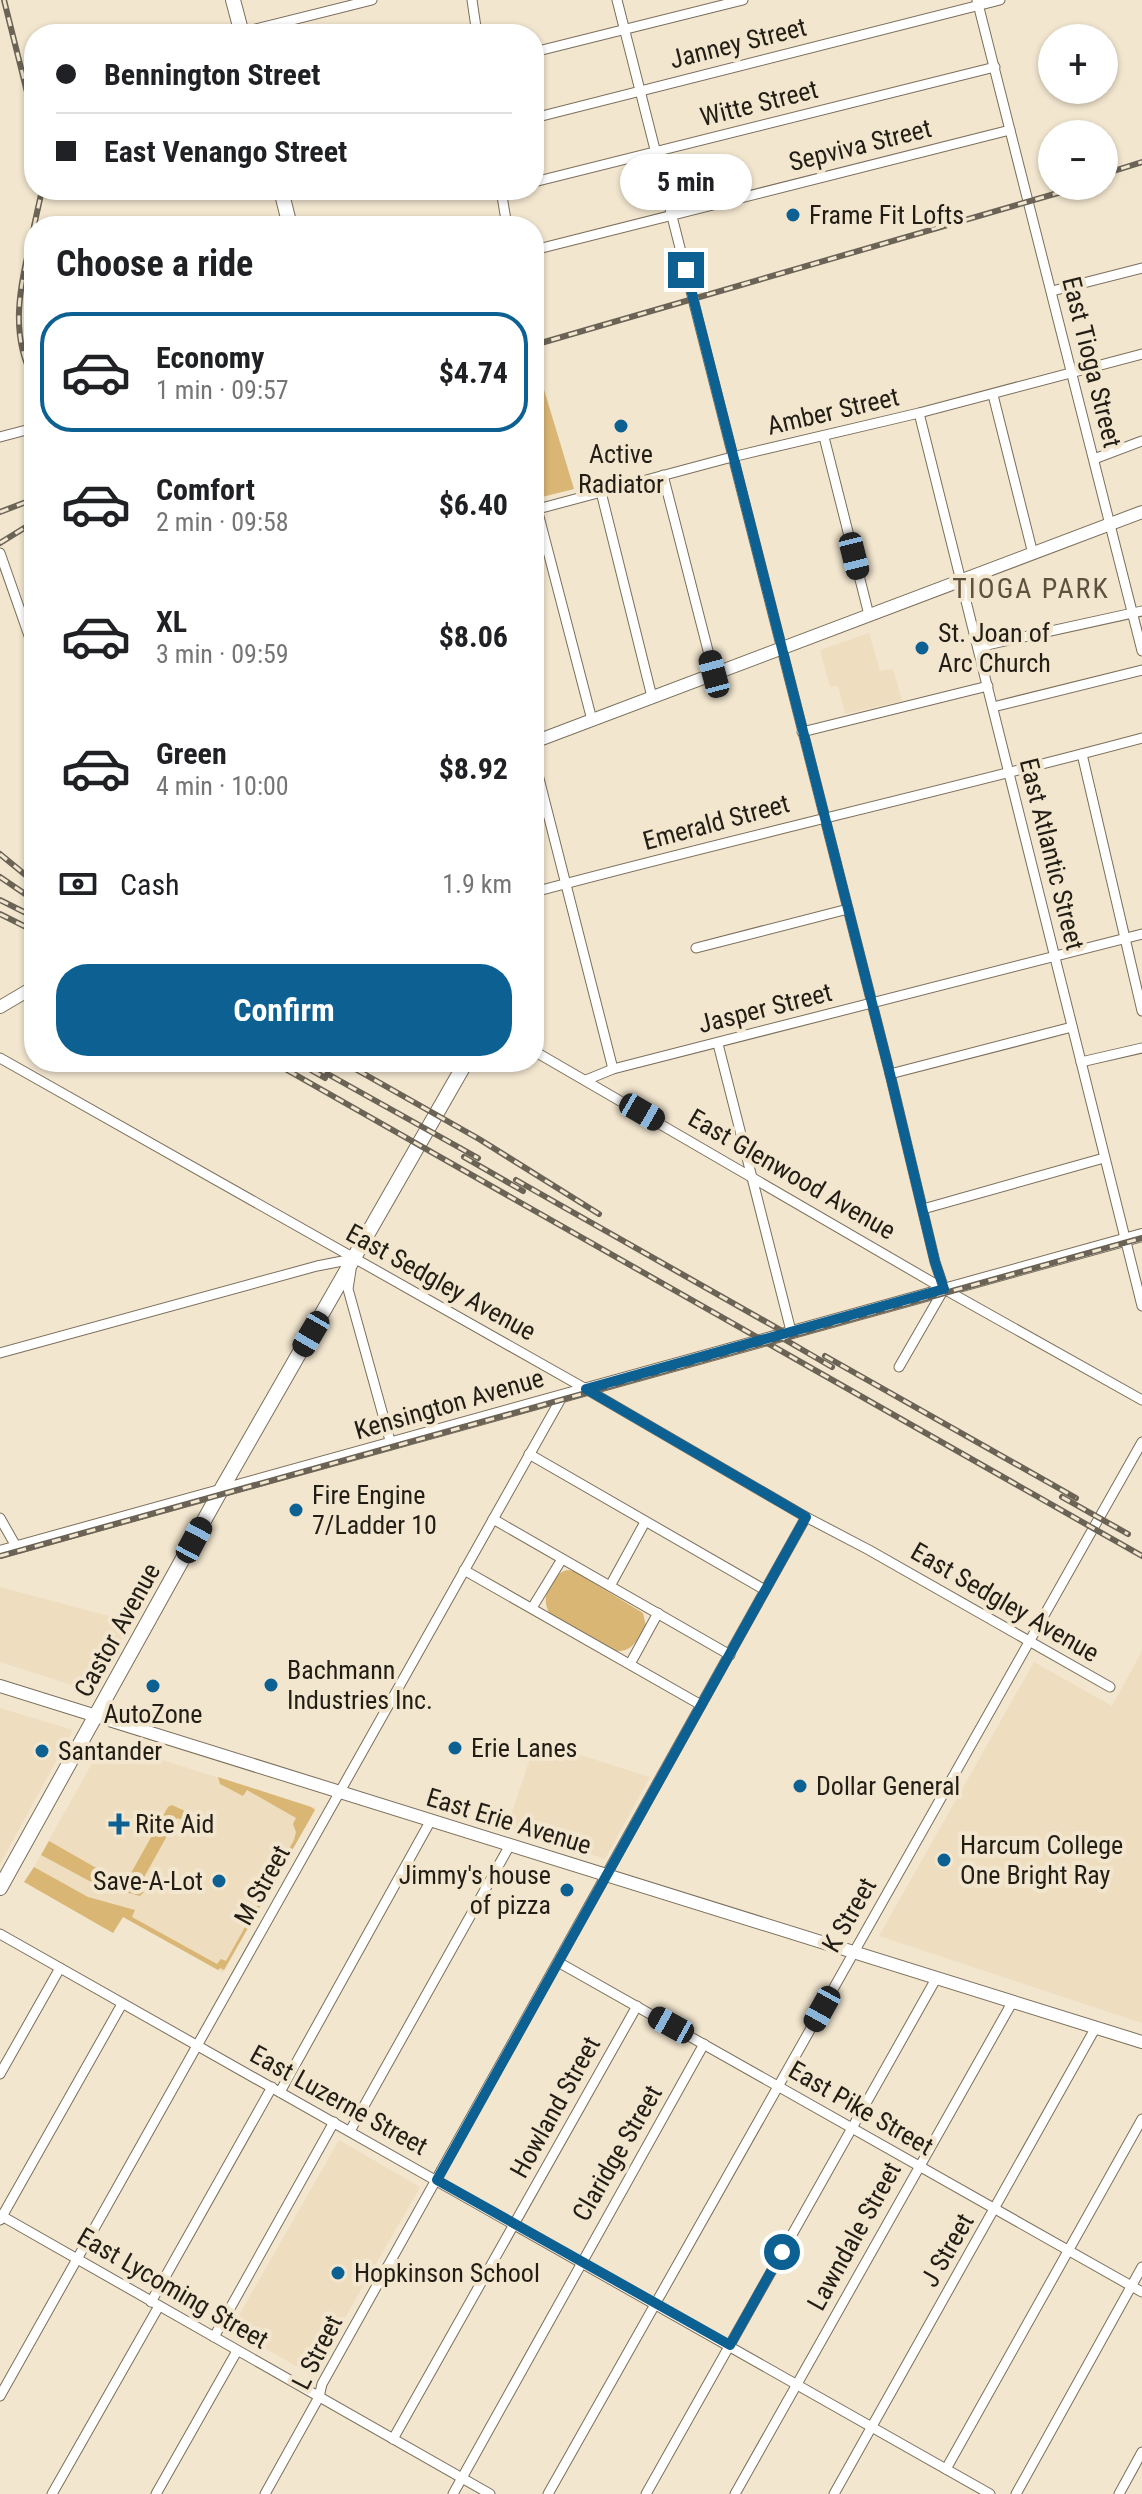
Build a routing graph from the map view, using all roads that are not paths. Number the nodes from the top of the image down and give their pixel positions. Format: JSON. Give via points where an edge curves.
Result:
{"nodes":[{"id":1,"x":233,"y":0,"type":"edge"},
{"id":2,"x":372,"y":0,"type":"edge"},
{"id":3,"x":472,"y":0,"type":"edge"},
{"id":4,"x":617,"y":0,"type":"edge"},
{"id":5,"x":743,"y":0,"type":"edge"},
{"id":6,"x":1000,"y":0,"type":"edge"},
{"id":7,"x":978,"y":3,"type":"edge"},
{"id":8,"x":238,"y":24,"type":"edge"},
{"id":9,"x":279,"y":24,"type":"edge"},
{"id":10,"x":476,"y":24,"type":"edge"},
{"id":11,"x":624,"y":30,"type":"junction"},
{"id":12,"x":544,"y":50,"type":"edge"},
{"id":13,"x":995,"y":67,"type":"junction"},
{"id":14,"x":640,"y":91,"type":"junction"},
{"id":15,"x":544,"y":115,"type":"edge"},
{"id":16,"x":1010,"y":130,"type":"junction"},
{"id":17,"x":655,"y":152,"type":"junction"},
{"id":18,"x":544,"y":180,"type":"edge"},
{"id":19,"x":672,"y":215,"type":"junction"},
{"id":20,"x":544,"y":247,"type":"edge"},
{"id":21,"x":1142,"y":268,"type":"edge"},
{"id":22,"x":1052,"y":291,"type":"junction"},
{"id":23,"x":1142,"y":354,"type":"edge"},
{"id":24,"x":1072,"y":372,"type":"junction"},
{"id":25,"x":993,"y":395,"type":"junction"},
{"id":26,"x":919,"y":413,"type":"junction"},
{"id":27,"x":24,"y":431,"type":"edge"},
{"id":28,"x":0,"y":437,"type":"edge"},
{"id":29,"x":824,"y":437,"type":"junction"},
{"id":30,"x":1142,"y":441,"type":"edge"},
{"id":31,"x":732,"y":457,"type":"junction"},
{"id":32,"x":1094,"y":459,"type":"junction"},
{"id":33,"x":663,"y":475,"type":"junction"},
{"id":34,"x":601,"y":492,"type":"junction"},
{"id":35,"x":544,"y":508,"type":"edge"},
{"id":36,"x":1142,"y":512,"type":"edge"},
{"id":37,"x":1110,"y":523,"type":"junction"},
{"id":38,"x":544,"y":540,"type":"edge"},
{"id":39,"x":0,"y":553,"type":"edge"},
{"id":40,"x":1033,"y":554,"type":"junction"},
{"id":41,"x":962,"y":581,"type":"junction"},
{"id":42,"x":1138,"y":612,"type":"edge"},
{"id":43,"x":869,"y":615,"type":"junction"},
{"id":44,"x":24,"y":621,"type":"edge"},
{"id":45,"x":978,"y":647,"type":"junction"},
{"id":46,"x":781,"y":648,"type":"junction"},
{"id":47,"x":1142,"y":651,"type":"edge"},
{"id":48,"x":1142,"y":670,"type":"edge"},
{"id":49,"x":714,"y":674,"type":"junction"},
{"id":50,"x":988,"y":686,"type":"junction"},
{"id":51,"x":652,"y":697,"type":"junction"},
{"id":52,"x":993,"y":707,"type":"junction"},
{"id":53,"x":592,"y":720,"type":"junction"},
{"id":54,"x":802,"y":732,"type":"junction"},
{"id":55,"x":544,"y":738,"type":"edge"},
{"id":56,"x":1142,"y":738,"type":"edge"},
{"id":57,"x":1082,"y":754,"type":"junction"},
{"id":58,"x":1009,"y":772,"type":"junction"},
{"id":59,"x":544,"y":798,"type":"edge"},
{"id":60,"x":824,"y":816,"type":"junction"},
{"id":61,"x":566,"y":883,"type":"junction"},
{"id":62,"x":544,"y":889,"type":"edge"},
{"id":63,"x":848,"y":909,"type":"junction"},
{"id":64,"x":1142,"y":934,"type":"edge"},
{"id":65,"x":1125,"y":938,"type":"junction"},
{"id":66,"x":696,"y":948,"type":"dead end"},
{"id":67,"x":1055,"y":956,"type":"junction"},
{"id":68,"x":24,"y":993,"type":"edge"},
{"id":69,"x":872,"y":1003,"type":"junction"},
{"id":70,"x":0,"y":1007,"type":"edge"},
{"id":71,"x":1142,"y":1011,"type":"edge"},
{"id":72,"x":1072,"y":1027,"type":"junction"},
{"id":73,"x":718,"y":1044,"type":"junction"},
{"id":74,"x":1142,"y":1048,"type":"edge"},
{"id":75,"x":544,"y":1057,"type":"edge"},
{"id":76,"x":0,"y":1058,"type":"edge"},
{"id":77,"x":1081,"y":1062,"type":"junction"},
{"id":78,"x":613,"y":1069,"type":"junction"},
{"id":79,"x":24,"y":1072,"type":"edge"},
{"id":80,"x":25,"y":1072,"type":"edge"},
{"id":81,"x":460,"y":1072,"type":"edge"},
{"id":82,"x":890,"y":1074,"type":"junction"},
{"id":83,"x":586,"y":1080,"type":"junction"},
{"id":84,"x":1104,"y":1158,"type":"junction"},
{"id":85,"x":752,"y":1176,"type":"junction"},
{"id":86,"x":923,"y":1209,"type":"junction"},
{"id":87,"x":1142,"y":1235,"type":"edge"},
{"id":88,"x":1126,"y":1240,"type":"junction"},
{"id":89,"x":353,"y":1259,"type":"junction"},
{"id":90,"x":944,"y":1289,"type":"junction"},
{"id":91,"x":1142,"y":1306,"type":"edge"},
{"id":92,"x":791,"y":1331,"type":"junction"},
{"id":93,"x":0,"y":1353,"type":"edge"},
{"id":94,"x":899,"y":1367,"type":"dead end"},
{"id":95,"x":586,"y":1389,"type":"junction"},
{"id":96,"x":563,"y":1395,"type":"junction"},
{"id":97,"x":1142,"y":1400,"type":"edge"},
{"id":98,"x":1142,"y":1442,"type":"edge"},
{"id":99,"x":391,"y":1444,"type":"junction"},
{"id":100,"x":529,"y":1454,"type":"junction"},
{"id":101,"x":221,"y":1490,"type":"junction"},
{"id":102,"x":806,"y":1517,"type":"junction"},
{"id":103,"x":0,"y":1518,"type":"edge"},
{"id":104,"x":493,"y":1519,"type":"junction"},
{"id":105,"x":645,"y":1522,"type":"junction"},
{"id":106,"x":17,"y":1548,"type":"junction"},
{"id":107,"x":0,"y":1552,"type":"edge"},
{"id":108,"x":562,"y":1559,"type":"junction"},
{"id":109,"x":464,"y":1570,"type":"junction"},
{"id":110,"x":610,"y":1586,"type":"junction"},
{"id":111,"x":765,"y":1590,"type":"junction"},
{"id":112,"x":532,"y":1608,"type":"junction"},
{"id":113,"x":658,"y":1613,"type":"junction"},
{"id":114,"x":1030,"y":1641,"type":"junction"},
{"id":115,"x":730,"y":1655,"type":"junction"},
{"id":116,"x":630,"y":1664,"type":"junction"},
{"id":117,"x":0,"y":1686,"type":"edge"},
{"id":118,"x":1110,"y":1687,"type":"dead end"},
{"id":119,"x":701,"y":1705,"type":"junction"},
{"id":120,"x":97,"y":1716,"type":"junction"},
{"id":121,"x":340,"y":1792,"type":"junction"},
{"id":122,"x":431,"y":1820,"type":"junction"},
{"id":123,"x":510,"y":1845,"type":"junction"},
{"id":124,"x":607,"y":1875,"type":"junction"},
{"id":125,"x":0,"y":1888,"type":"edge"},
{"id":126,"x":0,"y":1934,"type":"edge"},
{"id":127,"x":854,"y":1952,"type":"junction"},
{"id":128,"x":558,"y":1962,"type":"junction"},
{"id":129,"x":60,"y":1968,"type":"junction"},
{"id":130,"x":937,"y":1977,"type":"junction"},
{"id":131,"x":1013,"y":2001,"type":"junction"},
{"id":132,"x":122,"y":2004,"type":"junction"},
{"id":133,"x":637,"y":2006,"type":"junction"},
{"id":134,"x":1096,"y":2027,"type":"junction"},
{"id":135,"x":1142,"y":2042,"type":"edge"},
{"id":136,"x":704,"y":2044,"type":"junction"},
{"id":137,"x":197,"y":2045,"type":"junction"},
{"id":138,"x":0,"y":2074,"type":"edge"},
{"id":139,"x":779,"y":2086,"type":"junction"},
{"id":140,"x":276,"y":2089,"type":"junction"},
{"id":141,"x":1142,"y":2119,"type":"edge"},
{"id":142,"x":334,"y":2122,"type":"junction"},
{"id":143,"x":852,"y":2128,"type":"junction"},
{"id":144,"x":350,"y":2131,"type":"junction"},
{"id":145,"x":919,"y":2166,"type":"junction"},
{"id":146,"x":437,"y":2180,"type":"junction"},
{"id":147,"x":996,"y":2209,"type":"junction"},
{"id":148,"x":1,"y":2217,"type":"edge"},
{"id":149,"x":514,"y":2224,"type":"junction"},
{"id":150,"x":1068,"y":2250,"type":"junction"},
{"id":151,"x":77,"y":2259,"type":"junction"},
{"id":152,"x":581,"y":2261,"type":"junction"},
{"id":153,"x":1142,"y":2267,"type":"edge"},
{"id":154,"x":1131,"y":2286,"type":"junction"},
{"id":155,"x":1142,"y":2292,"type":"edge"},
{"id":156,"x":655,"y":2303,"type":"junction"},
{"id":157,"x":155,"y":2304,"type":"junction"},
{"id":158,"x":214,"y":2337,"type":"junction"},
{"id":159,"x":730,"y":2345,"type":"junction"},
{"id":160,"x":237,"y":2351,"type":"junction"},
{"id":161,"x":797,"y":2384,"type":"junction"},
{"id":162,"x":0,"y":2396,"type":"edge"},
{"id":163,"x":319,"y":2397,"type":"junction"},
{"id":164,"x":871,"y":2428,"type":"junction"},
{"id":165,"x":393,"y":2439,"type":"junction"},
{"id":166,"x":1142,"y":2452,"type":"edge"},
{"id":167,"x":946,"y":2469,"type":"junction"},
{"id":168,"x":462,"y":2478,"type":"junction"},
{"id":169,"x":52,"y":2494,"type":"edge"},
{"id":170,"x":156,"y":2494,"type":"edge"},
{"id":171,"x":265,"y":2494,"type":"edge"},
{"id":172,"x":453,"y":2494,"type":"edge"},
{"id":173,"x":490,"y":2494,"type":"edge"},
{"id":174,"x":548,"y":2494,"type":"edge"},
{"id":175,"x":646,"y":2494,"type":"edge"},
{"id":176,"x":735,"y":2494,"type":"edge"},
{"id":177,"x":834,"y":2494,"type":"edge"},
{"id":178,"x":990,"y":2494,"type":"edge"},
{"id":179,"x":1016,"y":2494,"type":"edge"},
{"id":180,"x":1119,"y":2494,"type":"edge"}],
"edges":[{"from":1,"to":8,"type":"main road"},
{"from":2,"to":9,"type":"street"},
{"from":3,"to":10,"type":"street"},
{"from":4,"to":11,"type":"street"},
{"from":5,"to":11,"type":"street"},
{"from":6,"to":7,"type":"street","name":"Janney Street"},
{"from":7,"to":13,"type":"street","name":"East Tioga Street"},
{"from":7,"to":14,"type":"street","name":"Janney Street"},
{"from":11,"to":12,"type":"street"},
{"from":11,"to":14,"type":"street"},
{"from":13,"to":16,"type":"street","name":"East Tioga Street"},
{"from":13,"to":17,"type":"street","name":"Witte Street"},
{"from":14,"to":15,"type":"street","name":"Janney Street"},
{"from":14,"to":17,"type":"street"},
{"from":16,"to":19,"type":"street","name":"Sepviva Street"},
{"from":16,"to":22,"type":"street","name":"East Tioga Street"},
{"from":17,"to":18,"type":"street","name":"Witte Street"},
{"from":17,"to":19,"type":"street"},
{"from":19,"to":20,"type":"street","name":"Sepviva Street"},
{"from":19,"to":31,"type":"street"},
{"from":21,"to":22,"type":"street"},
{"from":22,"to":24,"type":"street","name":"East Tioga Street"},
{"from":23,"to":24,"type":"street","name":"Amber Street"},
{"from":24,"to":25,"type":"street","name":"Amber Street"},
{"from":24,"to":32,"type":"street","name":"East Tioga Street"},
{"from":25,"to":26,"type":"street","name":"Amber Street"},
{"from":25,"to":40,"type":"street"},
{"from":26,"to":29,"type":"street","name":"Amber Street"},
{"from":26,"to":41,"type":"street","name":"East Atlantic Street"},
{"from":27,"to":28,"type":"street"},
{"from":29,"to":31,"type":"street","name":"Amber Street"},
{"from":29,"to":43,"type":"street"},
{"from":30,"to":32,"type":"street"},
{"from":31,"to":33,"type":"street","name":"Amber Street"},
{"from":31,"to":46,"type":"street"},
{"from":32,"to":37,"type":"street","name":"East Tioga Street"},
{"from":33,"to":34,"type":"street","name":"Amber Street"},
{"from":33,"to":49,"type":"street"},
{"from":34,"to":35,"type":"street","name":"Amber Street"},
{"from":34,"to":51,"type":"street"},
{"from":36,"to":37,"type":"main road"},
{"from":37,"to":40,"type":"main road"},
{"from":37,"to":42,"type":"street","name":"East Tioga Street"},
{"from":38,"to":53,"type":"street"},
{"from":39,"to":44,"type":"street"},
{"from":40,"to":41,"type":"main road"},
{"from":41,"to":43,"type":"main road"},
{"from":41,"to":45,"type":"street","name":"East Atlantic Street"},
{"from":42,"to":45,"type":"street"},
{"from":42,"to":47,"type":"street","name":"East Tioga Street"},
{"from":43,"to":46,"type":"main road"},
{"from":45,"to":50,"type":"street","name":"East Atlantic Street"},
{"from":46,"to":49,"type":"main road"},
{"from":46,"to":54,"type":"street"},
{"from":48,"to":52,"type":"street"},
{"from":49,"to":51,"type":"main road"},
{"from":50,"to":52,"type":"street","name":"East Atlantic Street"},
{"from":50,"to":54,"type":"street"},
{"from":51,"to":53,"type":"main road"},
{"from":52,"to":58,"type":"street","name":"East Atlantic Street"},
{"from":53,"to":55,"type":"main road"},
{"from":54,"to":60,"type":"street"},
{"from":56,"to":57,"type":"street","name":"Emerald Street"},
{"from":57,"to":58,"type":"street","name":"Emerald Street"},
{"from":57,"to":65,"type":"street"},
{"from":58,"to":60,"type":"street","name":"Emerald Street"},
{"from":58,"to":67,"type":"street","name":"East Atlantic Street"},
{"from":59,"to":61,"type":"street"},
{"from":60,"to":61,"type":"street","name":"Emerald Street"},
{"from":60,"to":63,"type":"street"},
{"from":61,"to":62,"type":"street","name":"Emerald Street"},
{"from":61,"to":78,"type":"street"},
{"from":63,"to":66,"type":"street"},
{"from":63,"to":69,"type":"street"},
{"from":64,"to":65,"type":"street","name":"Jasper Street"},
{"from":65,"to":67,"type":"street","name":"Jasper Street"},
{"from":65,"to":71,"type":"street"},
{"from":67,"to":69,"type":"street","name":"Jasper Street"},
{"from":67,"to":72,"type":"street","name":"East Atlantic Street"},
{"from":68,"to":70,"type":"main road"},
{"from":69,"to":73,"type":"street","name":"Jasper Street"},
{"from":69,"to":82,"type":"street"},
{"from":72,"to":77,"type":"street","name":"East Atlantic Street"},
{"from":72,"to":82,"type":"street"},
{"from":73,"to":78,"type":"street","name":"Jasper Street"},
{"from":73,"to":85,"type":"street"},
{"from":74,"to":77,"type":"street"},
{"from":75,"to":83,"type":"street","name":"East Glenwood Avenue"},
{"from":76,"to":79,"type":"street","name":"East Sedgley Avenue"},
{"from":77,"to":84,"type":"street","name":"East Atlantic Street"},
{"from":78,"to":83,"type":"street","name":"Jasper Street"},
{"from":80,"to":89,"type":"street","name":"East Sedgley Avenue"},
{"from":81,"to":89,"type":"main road","name":"Castor Avenue"},
{"from":82,"to":86,"type":"street"},
{"from":83,"to":85,"type":"street","name":"East Glenwood Avenue"},
{"from":84,"to":86,"type":"street"},
{"from":84,"to":88,"type":"street","name":"East Atlantic Street"},
{"from":85,"to":90,"type":"street","name":"East Glenwood Avenue"},
{"from":85,"to":92,"type":"street"},
{"from":86,"to":90,"type":"street"},
{"from":87,"to":88,"type":"main road","name":"Kensington Avenue"},
{"from":88,"to":90,"type":"main road","name":"Kensington Avenue"},
{"from":88,"to":91,"type":"street","name":"East Atlantic Street"},
{"from":89,"to":93,"type":"street"},
{"from":89,"to":95,"type":"street","name":"East Sedgley Avenue"},
{"from":89,"to":99,"type":"street","via":[[348,1289]]},
{"from":89,"to":101,"type":"main road","name":"Castor Avenue"},
{"from":90,"to":92,"type":"main road","name":"Kensington Avenue"},
{"from":90,"to":94,"type":"street"},
{"from":90,"to":97,"type":"street","name":"East Glenwood Avenue"},
{"from":92,"to":95,"type":"main road","name":"Kensington Avenue"},
{"from":95,"to":96,"type":"main road","name":"Kensington Avenue"},
{"from":95,"to":102,"type":"street","name":"East Sedgley Avenue"},
{"from":96,"to":99,"type":"main road","name":"Kensington Avenue"},
{"from":96,"to":100,"type":"street","name":"M Street"},
{"from":98,"to":114,"type":"street","name":"K Street"},
{"from":99,"to":101,"type":"main road","name":"Kensington Avenue"},
{"from":100,"to":104,"type":"street","name":"M Street"},
{"from":100,"to":105,"type":"street"},
{"from":101,"to":106,"type":"main road","name":"Kensington Avenue"},
{"from":101,"to":120,"type":"main road","name":"Castor Avenue"},
{"from":102,"to":111,"type":"street","name":"L Street"},
{"from":102,"to":114,"type":"street","name":"East Sedgley Avenue"},
{"from":103,"to":106,"type":"street"},
{"from":104,"to":108,"type":"street"},
{"from":104,"to":109,"type":"street","name":"M Street"},
{"from":105,"to":110,"type":"street"},
{"from":105,"to":111,"type":"street"},
{"from":106,"to":107,"type":"main road","name":"Kensington Avenue"},
{"from":108,"to":110,"type":"street"},
{"from":108,"to":112,"type":"street"},
{"from":109,"to":112,"type":"street"},
{"from":109,"to":121,"type":"street","name":"M Street"},
{"from":110,"to":113,"type":"street"},
{"from":111,"to":115,"type":"street","name":"L Street"},
{"from":112,"to":116,"type":"street"},
{"from":113,"to":115,"type":"street"},
{"from":113,"to":116,"type":"street"},
{"from":114,"to":118,"type":"street","name":"East Sedgley Avenue"},
{"from":114,"to":127,"type":"street","name":"K Street"},
{"from":115,"to":119,"type":"street","name":"L Street"},
{"from":116,"to":119,"type":"street"},
{"from":117,"to":120,"type":"main road","name":"East Erie Avenue"},
{"from":119,"to":124,"type":"street","name":"L Street"},
{"from":120,"to":121,"type":"main road","name":"East Erie Avenue"},
{"from":120,"to":125,"type":"main road","name":"Castor Avenue"},
{"from":121,"to":122,"type":"main road","name":"East Erie Avenue"},
{"from":121,"to":137,"type":"street","name":"M Street"},
{"from":122,"to":123,"type":"main road","name":"East Erie Avenue"},
{"from":122,"to":140,"type":"street"},
{"from":123,"to":124,"type":"main road","name":"East Erie Avenue"},
{"from":123,"to":144,"type":"street"},
{"from":124,"to":127,"type":"main road","name":"East Erie Avenue"},
{"from":124,"to":128,"type":"street","name":"L Street"},
{"from":126,"to":129,"type":"street","name":"East Luzerne Street"},
{"from":127,"to":130,"type":"main road","name":"East Erie Avenue"},
{"from":127,"to":139,"type":"street","name":"K Street"},
{"from":128,"to":133,"type":"street","name":"East Pike Street"},
{"from":128,"to":146,"type":"street","name":"L Street"},
{"from":129,"to":132,"type":"street","name":"East Luzerne Street"},
{"from":129,"to":138,"type":"street"},
{"from":130,"to":131,"type":"main road","name":"East Erie Avenue"},
{"from":130,"to":143,"type":"street"},
{"from":131,"to":134,"type":"main road","name":"East Erie Avenue"},
{"from":131,"to":145,"type":"street","name":"Lawndale Street"},
{"from":132,"to":137,"type":"street","name":"East Luzerne Street"},
{"from":132,"to":148,"type":"street"},
{"from":133,"to":136,"type":"street","name":"East Pike Street"},
{"from":133,"to":149,"type":"street","name":"Howland Street"},
{"from":134,"to":135,"type":"main road","name":"East Erie Avenue"},
{"from":134,"to":147,"type":"street","name":"J Street"},
{"from":136,"to":139,"type":"street","name":"East Pike Street"},
{"from":136,"to":152,"type":"street","name":"Claridge Street"},
{"from":137,"to":140,"type":"street","name":"East Luzerne Street"},
{"from":137,"to":151,"type":"street","name":"M Street"},
{"from":139,"to":143,"type":"street","name":"East Pike Street"},
{"from":139,"to":156,"type":"street","name":"K Street"},
{"from":140,"to":142,"type":"street","name":"East Luzerne Street"},
{"from":140,"to":157,"type":"street"},
{"from":141,"to":150,"type":"street"},
{"from":142,"to":144,"type":"street","name":"East Luzerne Street"},
{"from":142,"to":158,"type":"street"},
{"from":143,"to":145,"type":"street","name":"East Pike Street"},
{"from":143,"to":159,"type":"street"},
{"from":144,"to":146,"type":"street","name":"East Luzerne Street"},
{"from":145,"to":147,"type":"street","name":"East Pike Street"},
{"from":145,"to":161,"type":"street","name":"Lawndale Street"},
{"from":146,"to":149,"type":"street","name":"East Luzerne Street"},
{"from":146,"to":163,"type":"street","name":"L Street"},
{"from":147,"to":150,"type":"street","name":"East Pike Street"},
{"from":147,"to":164,"type":"street","name":"J Street"},
{"from":148,"to":151,"type":"street","name":"East Lycoming Street"},
{"from":149,"to":152,"type":"street","name":"East Luzerne Street"},
{"from":149,"to":165,"type":"street","name":"Howland Street"},
{"from":150,"to":154,"type":"street","name":"East Pike Street"},
{"from":150,"to":167,"type":"street"},
{"from":151,"to":157,"type":"street","name":"East Lycoming Street"},
{"from":151,"to":162,"type":"street","name":"M Street"},
{"from":152,"to":156,"type":"street","name":"East Luzerne Street"},
{"from":152,"to":168,"type":"street","name":"Claridge Street"},
{"from":153,"to":154,"type":"street"},
{"from":154,"to":155,"type":"street","name":"East Pike Street"},
{"from":154,"to":179,"type":"street"},
{"from":156,"to":159,"type":"street","name":"East Luzerne Street"},
{"from":156,"to":174,"type":"street","name":"K Street"},
{"from":157,"to":158,"type":"street","name":"East Lycoming Street"},
{"from":157,"to":169,"type":"street"},
{"from":158,"to":160,"type":"street","name":"East Lycoming Street"},
{"from":159,"to":161,"type":"street","name":"East Luzerne Street"},
{"from":159,"to":175,"type":"street"},
{"from":160,"to":163,"type":"street","name":"East Lycoming Street"},
{"from":160,"to":170,"type":"street"},
{"from":161,"to":164,"type":"street","name":"East Luzerne Street"},
{"from":161,"to":176,"type":"street","name":"Lawndale Street"},
{"from":163,"to":165,"type":"street","name":"East Lycoming Street"},
{"from":163,"to":171,"type":"street","name":"L Street"},
{"from":164,"to":167,"type":"street","name":"East Luzerne Street"},
{"from":164,"to":177,"type":"street","name":"J Street"},
{"from":165,"to":168,"type":"street","name":"East Lycoming Street"},
{"from":166,"to":180,"type":"street"},
{"from":167,"to":178,"type":"street","name":"East Luzerne Street"},
{"from":168,"to":172,"type":"street","name":"Claridge Street"},
{"from":168,"to":173,"type":"street","name":"East Lycoming Street"}]}
